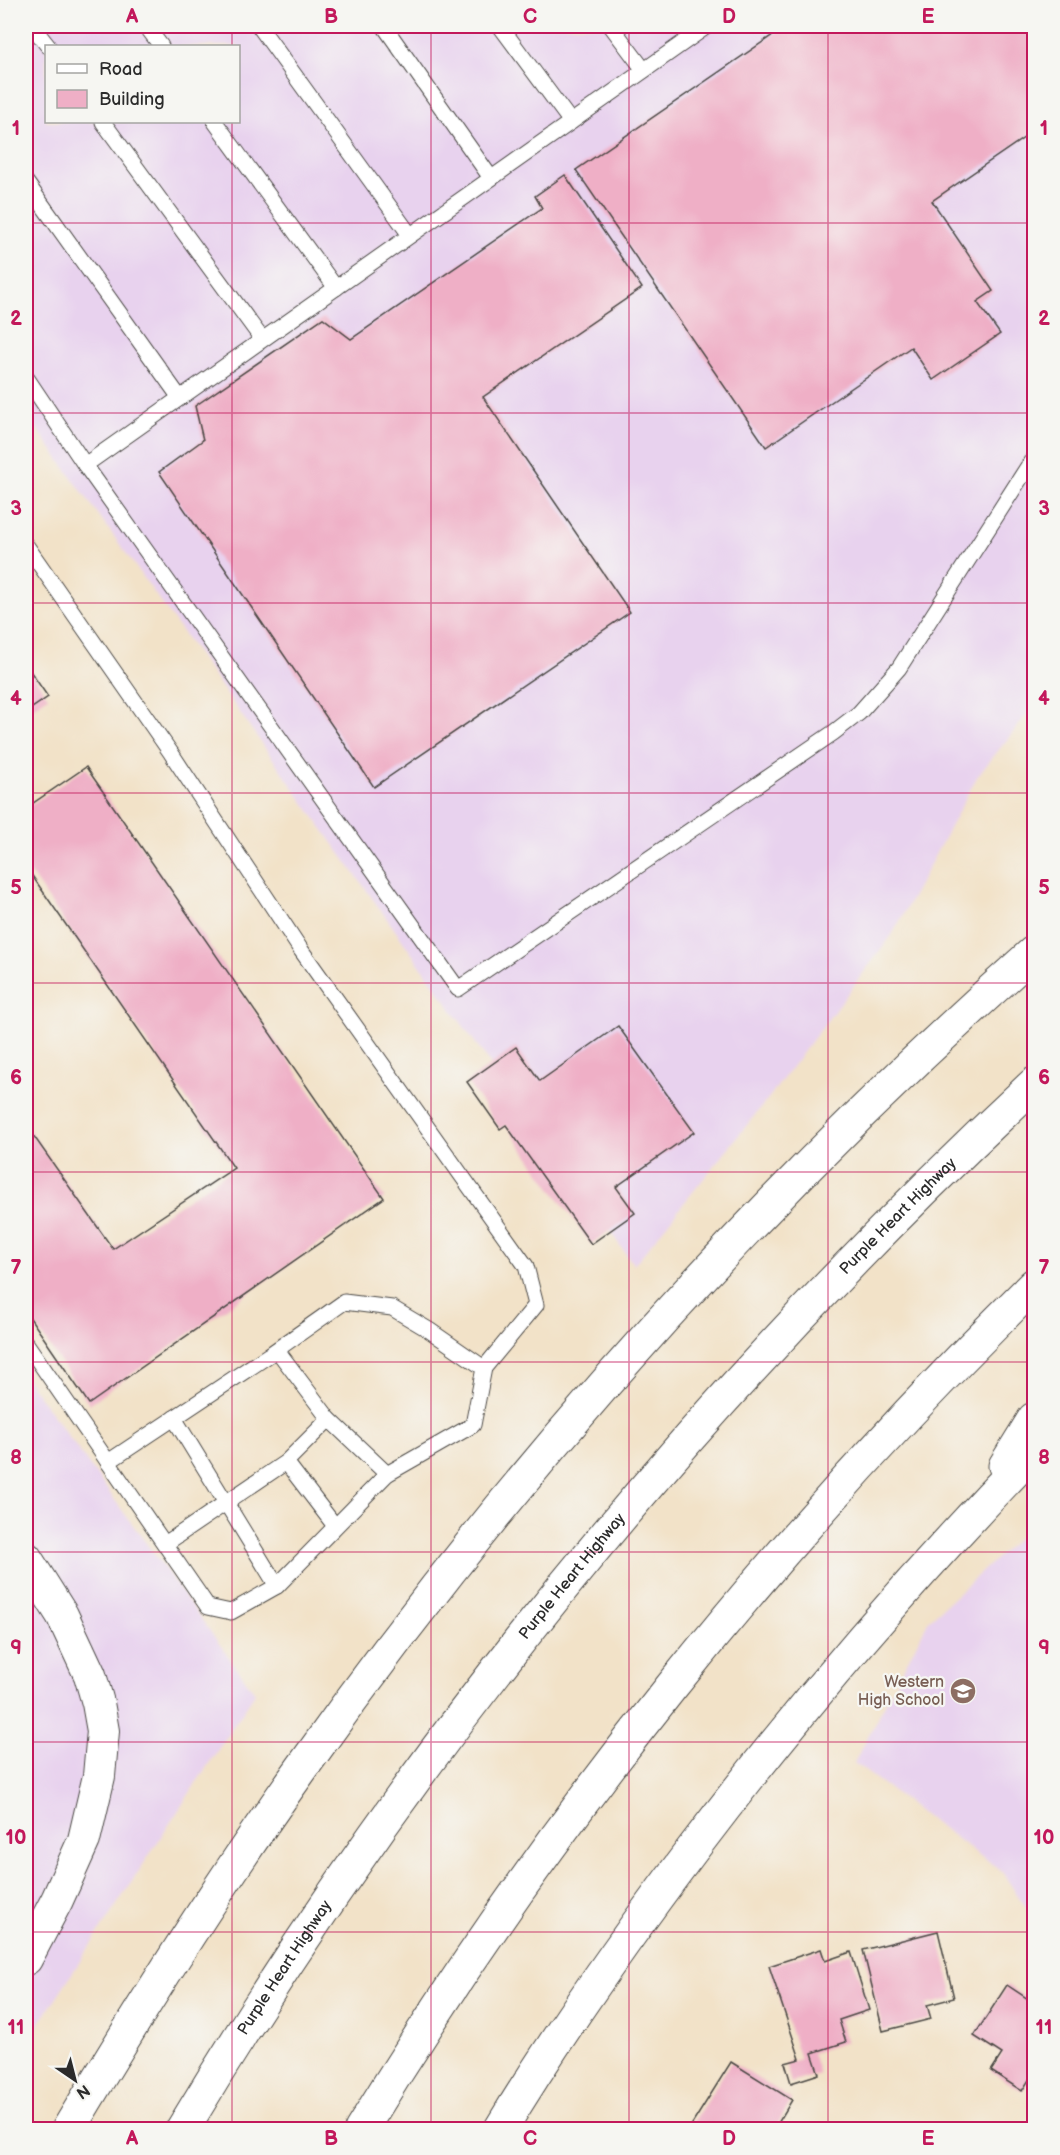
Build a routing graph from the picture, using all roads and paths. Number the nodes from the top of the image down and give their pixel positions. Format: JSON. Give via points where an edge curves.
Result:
{"nodes":[{"id":1,"x":32,"y":26,"type":"edge"},
{"id":2,"x":146,"y":26,"type":"edge"},
{"id":3,"x":259,"y":26,"type":"edge"},
{"id":4,"x":384,"y":26,"type":"edge"},
{"id":5,"x":500,"y":26,"type":"edge"},
{"id":6,"x":611,"y":26,"type":"edge"},
{"id":7,"x":707,"y":26,"type":"edge"},
{"id":8,"x":47,"y":45,"type":"edge"},
{"id":9,"x":160,"y":45,"type":"edge"},
{"id":10,"x":644,"y":70,"type":"junction"},
{"id":11,"x":571,"y":122,"type":"junction"},
{"id":12,"x":104,"y":123,"type":"edge"},
{"id":13,"x":216,"y":123,"type":"edge"},
{"id":14,"x":491,"y":178,"type":"junction"},
{"id":15,"x":26,"y":182,"type":"edge"},
{"id":16,"x":410,"y":235,"type":"junction"},
{"id":17,"x":336,"y":288,"type":"junction"},
{"id":18,"x":262,"y":339,"type":"junction"},
{"id":19,"x":26,"y":377,"type":"edge"},
{"id":20,"x":180,"y":398,"type":"junction"},
{"id":21,"x":1035,"y":457,"type":"edge"},
{"id":22,"x":84,"y":465,"type":"junction"},
{"id":23,"x":26,"y":546,"type":"edge"},
{"id":24,"x":1035,"y":952,"type":"edge"},
{"id":25,"x":1035,"y":1084,"type":"edge"},
{"id":26,"x":1035,"y":1286,"type":"edge"},
{"id":27,"x":26,"y":1342,"type":"edge"},
{"id":28,"x":277,"y":1350,"type":"junction"},
{"id":29,"x":484,"y":1368,"type":"junction"},
{"id":30,"x":174,"y":1418,"type":"junction"},
{"id":31,"x":329,"y":1419,"type":"junction"},
{"id":32,"x":1035,"y":1419,"type":"edge"},
{"id":33,"x":1035,"y":1451,"type":"edge"},
{"id":34,"x":108,"y":1462,"type":"junction"},
{"id":35,"x":286,"y":1462,"type":"junction"},
{"id":36,"x":387,"y":1474,"type":"junction"},
{"id":37,"x":226,"y":1503,"type":"junction"},
{"id":38,"x":980,"y":1509,"type":"junction"},
{"id":39,"x":335,"y":1527,"type":"junction"},
{"id":40,"x":165,"y":1544,"type":"junction"},
{"id":41,"x":26,"y":1558,"type":"edge"},
{"id":42,"x":277,"y":1586,"type":"junction"},
{"id":43,"x":26,"y":1959,"type":"edge"},
{"id":44,"x":68,"y":2130,"type":"edge"},
{"id":45,"x":182,"y":2130,"type":"edge"},
{"id":46,"x":361,"y":2130,"type":"edge"},
{"id":47,"x":500,"y":2130,"type":"edge"}],
"edges":[{"from":1,"to":8,"type":"lane"},
{"from":2,"to":9,"type":"lane"},
{"from":3,"to":16,"type":"lane"},
{"from":4,"to":14,"type":"lane"},
{"from":5,"to":11,"type":"lane"},
{"from":6,"to":10,"type":"lane"},
{"from":7,"to":10,"type":"lane"},
{"from":10,"to":11,"type":"lane"},
{"from":11,"to":14,"type":"lane"},
{"from":12,"to":18,"type":"lane"},
{"from":13,"to":17,"type":"lane"},
{"from":14,"to":16,"type":"lane"},
{"from":15,"to":20,"type":"lane"},
{"from":16,"to":17,"type":"lane"},
{"from":17,"to":18,"type":"lane"},
{"from":18,"to":20,"type":"lane"},
{"from":19,"to":22,"type":"lane"},
{"from":20,"to":22,"type":"lane"},
{"from":21,"to":22,"type":"lane","via":[[899,668],[859,712],[458,989]]},
{"from":23,"to":29,"type":"lane","via":[[171,753],[301,950],[526,1266],[536,1305]]},
{"from":24,"to":44,"type":"highway","via":[[917,1059],[777,1197],[658,1324],[530,1471],[451,1568],[296,1775],[175,1955]]},
{"from":25,"to":45,"type":"highway","name":"Purple Heart Highway","via":[[935,1177],[821,1293],[683,1443],[565,1583],[379,1828],[275,1980]]},
{"from":26,"to":46,"type":"highway","via":[[809,1523],[651,1714],[506,1910]]},
{"from":27,"to":34,"type":"lane"},
{"from":28,"to":29,"type":"lane","via":[[344,1302],[392,1308]]},
{"from":28,"to":30,"type":"lane"},
{"from":28,"to":31,"type":"lane"},
{"from":29,"to":36,"type":"lane","via":[[472,1425]]},
{"from":30,"to":34,"type":"lane"},
{"from":30,"to":37,"type":"lane"},
{"from":31,"to":35,"type":"lane"},
{"from":31,"to":36,"type":"lane"},
{"from":32,"to":38,"type":"highway"},
{"from":33,"to":38,"type":"highway"},
{"from":34,"to":40,"type":"lane"},
{"from":35,"to":37,"type":"lane"},
{"from":35,"to":39,"type":"lane"},
{"from":36,"to":39,"type":"lane"},
{"from":37,"to":40,"type":"lane"},
{"from":37,"to":42,"type":"lane"},
{"from":38,"to":47,"type":"highway","via":[[839,1665],[732,1797],[607,1965]]},
{"from":39,"to":42,"type":"lane"},
{"from":40,"to":42,"type":"lane","via":[[208,1607],[231,1612]]},
{"from":41,"to":43,"type":"street","via":[[62,1615],[87,1668],[103,1731],[99,1776],[84,1840]]}]}
